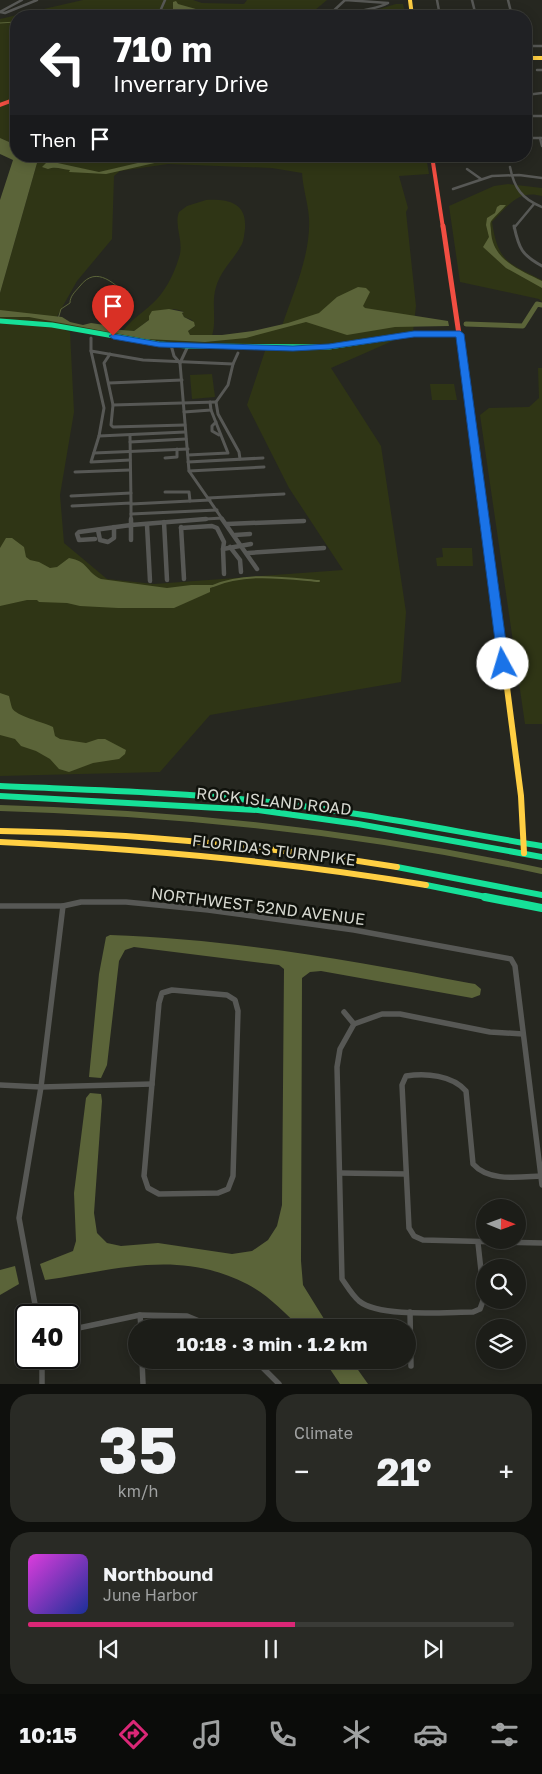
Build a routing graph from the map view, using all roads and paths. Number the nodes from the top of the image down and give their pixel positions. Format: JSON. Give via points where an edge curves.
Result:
{"nodes":[{"id":1,"x":22,"y":0,"type":"edge"},
{"id":2,"x":37,"y":0,"type":"edge"},
{"id":3,"x":345,"y":0,"type":"edge"},
{"id":4,"x":388,"y":1,"type":"edge"},
{"id":5,"x":11,"y":10,"type":"edge"},
{"id":6,"x":334,"y":10,"type":"edge"},
{"id":7,"x":366,"y":10,"type":"edge"},
{"id":8,"x":0,"y":12,"type":"edge"},
{"id":9,"x":536,"y":70,"type":"dead end"},
{"id":10,"x":542,"y":70,"type":"edge"},
{"id":11,"x":541,"y":138,"type":"edge"},
{"id":12,"x":542,"y":146,"type":"edge"},
{"id":13,"x":433,"y":162,"type":"edge"},
{"id":14,"x":510,"y":167,"type":"dead end"},
{"id":15,"x":467,"y":169,"type":"dead end"},
{"id":16,"x":512,"y":175,"type":"junction"},
{"id":17,"x":482,"y":178,"type":"junction"},
{"id":18,"x":542,"y":178,"type":"edge"},
{"id":19,"x":453,"y":189,"type":"dead end"},
{"id":20,"x":534,"y":204,"type":"junction"},
{"id":21,"x":542,"y":207,"type":"edge"},
{"id":22,"x":542,"y":266,"type":"edge"},
{"id":23,"x":0,"y":321,"type":"edge"},
{"id":24,"x":460,"y":334,"type":"junction"},
{"id":25,"x":92,"y":338,"type":"dead end"},
{"id":26,"x":171,"y":345,"type":"junction"},
{"id":27,"x":188,"y":346,"type":"junction"},
{"id":28,"x":92,"y":351,"type":"junction"},
{"id":29,"x":238,"y":353,"type":"dead end"},
{"id":30,"x":110,"y":354,"type":"junction"},
{"id":31,"x":174,"y":356,"type":"junction"},
{"id":32,"x":184,"y":356,"type":"junction"},
{"id":33,"x":180,"y":363,"type":"junction"},
{"id":34,"x":233,"y":364,"type":"junction"},
{"id":35,"x":182,"y":380,"type":"junction"},
{"id":36,"x":109,"y":383,"type":"junction"},
{"id":37,"x":184,"y":402,"type":"junction"},
{"id":38,"x":210,"y":402,"type":"junction"},
{"id":39,"x":216,"y":402,"type":"junction"},
{"id":40,"x":113,"y":405,"type":"junction"},
{"id":41,"x":211,"y":410,"type":"junction"},
{"id":42,"x":184,"y":412,"type":"junction"},
{"id":43,"x":185,"y":425,"type":"junction"},
{"id":44,"x":185,"y":432,"type":"junction"},
{"id":45,"x":130,"y":435,"type":"junction"},
{"id":46,"x":99,"y":436,"type":"junction"},
{"id":47,"x":186,"y":439,"type":"junction"},
{"id":48,"x":130,"y":442,"type":"junction"},
{"id":49,"x":177,"y":449,"type":"junction"},
{"id":50,"x":188,"y":449,"type":"junction"},
{"id":51,"x":130,"y":451,"type":"junction"},
{"id":52,"x":94,"y":452,"type":"junction"},
{"id":53,"x":239,"y":452,"type":"junction"},
{"id":54,"x":228,"y":453,"type":"junction"},
{"id":55,"x":188,"y":455,"type":"junction"},
{"id":56,"x":164,"y":458,"type":"dead end"},
{"id":57,"x":263,"y":458,"type":"dead end"},
{"id":58,"x":240,"y":459,"type":"junction"},
{"id":59,"x":130,"y":460,"type":"junction"},
{"id":60,"x":188,"y":462,"type":"junction"},
{"id":61,"x":264,"y":468,"type":"dead end"},
{"id":62,"x":130,"y":470,"type":"junction"},
{"id":63,"x":189,"y":471,"type":"junction"},
{"id":64,"x":75,"y":472,"type":"dead end"},
{"id":65,"x":164,"y":492,"type":"dead end"},
{"id":66,"x":131,"y":493,"type":"junction"},
{"id":67,"x":284,"y":494,"type":"dead end"},
{"id":68,"x":71,"y":496,"type":"dead end"},
{"id":69,"x":209,"y":499,"type":"junction"},
{"id":70,"x":190,"y":501,"type":"junction"},
{"id":71,"x":131,"y":504,"type":"junction"},
{"id":72,"x":72,"y":506,"type":"dead end"},
{"id":73,"x":217,"y":510,"type":"junction"},
{"id":74,"x":131,"y":514,"type":"junction"},
{"id":75,"x":222,"y":518,"type":"junction"},
{"id":76,"x":180,"y":520,"type":"junction"},
{"id":77,"x":304,"y":520,"type":"dead end"},
{"id":78,"x":164,"y":522,"type":"junction"},
{"id":79,"x":227,"y":524,"type":"junction"},
{"id":80,"x":131,"y":525,"type":"junction"},
{"id":81,"x":147,"y":525,"type":"junction"},
{"id":82,"x":114,"y":527,"type":"junction"},
{"id":83,"x":181,"y":528,"type":"junction"},
{"id":84,"x":98,"y":530,"type":"junction"},
{"id":85,"x":250,"y":534,"type":"dead end"},
{"id":86,"x":235,"y":535,"type":"junction"},
{"id":87,"x":95,"y":539,"type":"dead end"},
{"id":88,"x":131,"y":540,"type":"dead end"},
{"id":89,"x":241,"y":544,"type":"junction"},
{"id":90,"x":251,"y":544,"type":"dead end"},
{"id":91,"x":230,"y":547,"type":"junction"},
{"id":92,"x":324,"y":548,"type":"dead end"},
{"id":93,"x":223,"y":549,"type":"junction"},
{"id":94,"x":248,"y":553,"type":"junction"},
{"id":95,"x":257,"y":569,"type":"dead end"},
{"id":96,"x":241,"y":572,"type":"dead end"},
{"id":97,"x":224,"y":574,"type":"dead end"},
{"id":98,"x":184,"y":579,"type":"dead end"},
{"id":99,"x":167,"y":580,"type":"dead end"},
{"id":100,"x":150,"y":581,"type":"dead end"},
{"id":101,"x":0,"y":786,"type":"edge"},
{"id":102,"x":0,"y":796,"type":"edge"},
{"id":103,"x":0,"y":831,"type":"edge"},
{"id":104,"x":0,"y":842,"type":"edge"},
{"id":105,"x":522,"y":842,"type":"junction"},
{"id":106,"x":542,"y":846,"type":"edge"},
{"id":107,"x":524,"y":853,"type":"junction"},
{"id":108,"x":542,"y":857,"type":"edge"},
{"id":109,"x":542,"y":895,"type":"edge"},
{"id":110,"x":0,"y":906,"type":"edge"},
{"id":111,"x":63,"y":906,"type":"junction"},
{"id":112,"x":542,"y":908,"type":"edge"},
{"id":113,"x":344,"y":1012,"type":"dead end"},
{"id":114,"x":354,"y":1024,"type":"junction"},
{"id":115,"x":523,"y":1034,"type":"junction"},
{"id":116,"x":152,"y":1084,"type":"junction"},
{"id":117,"x":0,"y":1085,"type":"edge"},
{"id":118,"x":41,"y":1087,"type":"junction"},
{"id":119,"x":340,"y":1173,"type":"junction"},
{"id":120,"x":406,"y":1174,"type":"junction"},
{"id":121,"x":541,"y":1176,"type":"junction"},
{"id":122,"x":542,"y":1185,"type":"edge"},
{"id":123,"x":476,"y":1243,"type":"edge"},
{"id":124,"x":526,"y":1243,"type":"edge"},
{"id":125,"x":542,"y":1243,"type":"edge"},
{"id":126,"x":479,"y":1249,"type":"edge"},
{"id":127,"x":36,"y":1304,"type":"edge"},
{"id":128,"x":410,"y":1312,"type":"junction"},
{"id":129,"x":140,"y":1315,"type":"junction"},
{"id":130,"x":140,"y":1319,"type":"edge"},
{"id":131,"x":194,"y":1319,"type":"edge"},
{"id":132,"x":410,"y":1319,"type":"edge"},
{"id":133,"x":80,"y":1328,"type":"edge"},
{"id":134,"x":42,"y":1369,"type":"edge"},
{"id":135,"x":142,"y":1369,"type":"edge"},
{"id":136,"x":264,"y":1369,"type":"edge"},
{"id":137,"x":42,"y":1384,"type":"edge"},
{"id":138,"x":143,"y":1384,"type":"edge"},
{"id":139,"x":278,"y":1384,"type":"edge"}],
"edges":[{"from":1,"to":8,"type":"street"},
{"from":2,"to":5,"type":"street"},
{"from":3,"to":4,"type":"street"},
{"from":3,"to":6,"type":"street"},
{"from":4,"to":7,"type":"street"},
{"from":9,"to":10,"type":"street"},
{"from":11,"to":12,"type":"street"},
{"from":13,"to":24,"type":"main road"},
{"from":14,"to":16,"type":"street"},
{"from":15,"to":17,"type":"street"},
{"from":16,"to":17,"type":"street"},
{"from":16,"to":18,"type":"street"},
{"from":16,"to":20,"type":"street","via":[[516,190]]},
{"from":17,"to":19,"type":"street"},
{"from":20,"to":21,"type":"street"},
{"from":20,"to":22,"type":"street","via":[[514,226],[518,248]]},
{"from":23,"to":26,"type":"main road","via":[[52,325]]},
{"from":24,"to":27,"type":"main road","via":[[414,334],[329,347]]},
{"from":24,"to":105,"type":"main road","via":[[516,760]]},
{"from":25,"to":28,"type":"street"},
{"from":26,"to":27,"type":"main road"},
{"from":26,"to":31,"type":"street"},
{"from":27,"to":32,"type":"street"},
{"from":28,"to":30,"type":"street"},
{"from":28,"to":46,"type":"street","via":[[104,408]]},
{"from":29,"to":34,"type":"street"},
{"from":30,"to":33,"type":"street"},
{"from":30,"to":36,"type":"street","via":[[104,363]]},
{"from":31,"to":32,"type":"street"},
{"from":31,"to":33,"type":"street"},
{"from":32,"to":33,"type":"street"},
{"from":33,"to":34,"type":"street"},
{"from":33,"to":35,"type":"street"},
{"from":34,"to":39,"type":"street","via":[[228,385]]},
{"from":35,"to":36,"type":"street"},
{"from":35,"to":37,"type":"street"},
{"from":36,"to":40,"type":"street"},
{"from":37,"to":38,"type":"street"},
{"from":37,"to":40,"type":"street"},
{"from":37,"to":42,"type":"street"},
{"from":38,"to":39,"type":"street"},
{"from":38,"to":41,"type":"street"},
{"from":39,"to":53,"type":"street","via":[[218,414]]},
{"from":40,"to":43,"type":"street","via":[[113,427]]},
{"from":41,"to":42,"type":"street"},
{"from":41,"to":54,"type":"street"},
{"from":42,"to":43,"type":"street"},
{"from":43,"to":44,"type":"street"},
{"from":44,"to":45,"type":"street"},
{"from":44,"to":47,"type":"street"},
{"from":45,"to":46,"type":"street"},
{"from":45,"to":48,"type":"street"},
{"from":46,"to":52,"type":"street"},
{"from":47,"to":48,"type":"street"},
{"from":47,"to":50,"type":"street"},
{"from":48,"to":51,"type":"street"},
{"from":49,"to":50,"type":"street"},
{"from":49,"to":51,"type":"street"},
{"from":49,"to":56,"type":"street","via":[[177,457]]},
{"from":50,"to":55,"type":"street"},
{"from":51,"to":52,"type":"street"},
{"from":51,"to":59,"type":"street"},
{"from":52,"to":59,"type":"street","via":[[91,462]]},
{"from":53,"to":54,"type":"street"},
{"from":53,"to":58,"type":"street"},
{"from":54,"to":55,"type":"street"},
{"from":55,"to":60,"type":"street"},
{"from":57,"to":58,"type":"street"},
{"from":58,"to":60,"type":"street"},
{"from":59,"to":62,"type":"street"},
{"from":60,"to":63,"type":"street"},
{"from":61,"to":63,"type":"street"},
{"from":62,"to":64,"type":"street"},
{"from":62,"to":66,"type":"street"},
{"from":63,"to":69,"type":"street"},
{"from":65,"to":70,"type":"street","via":[[189,492]]},
{"from":66,"to":68,"type":"street"},
{"from":66,"to":71,"type":"street"},
{"from":67,"to":69,"type":"street"},
{"from":69,"to":70,"type":"street"},
{"from":69,"to":73,"type":"street"},
{"from":70,"to":71,"type":"street"},
{"from":71,"to":72,"type":"street"},
{"from":71,"to":74,"type":"street"},
{"from":73,"to":74,"type":"street"},
{"from":73,"to":75,"type":"street"},
{"from":74,"to":80,"type":"street"},
{"from":75,"to":76,"type":"street"},
{"from":75,"to":79,"type":"street"},
{"from":76,"to":78,"type":"street"},
{"from":76,"to":83,"type":"street"},
{"from":77,"to":79,"type":"street"},
{"from":78,"to":81,"type":"street"},
{"from":78,"to":99,"type":"street"},
{"from":79,"to":86,"type":"street"},
{"from":80,"to":81,"type":"street"},
{"from":80,"to":82,"type":"street"},
{"from":80,"to":88,"type":"street"},
{"from":81,"to":100,"type":"street"},
{"from":82,"to":84,"type":"street"},
{"from":82,"to":84,"type":"street","via":[[114,538],[108,542],[100,540]]},
{"from":83,"to":93,"type":"street","via":[[217,528],[224,542]]},
{"from":83,"to":98,"type":"street"},
{"from":84,"to":87,"type":"street","via":[[77,534],[79,540]]},
{"from":85,"to":86,"type":"street"},
{"from":86,"to":89,"type":"street"},
{"from":89,"to":90,"type":"street"},
{"from":89,"to":91,"type":"street"},
{"from":89,"to":94,"type":"street"},
{"from":91,"to":93,"type":"street"},
{"from":91,"to":96,"type":"street","via":[[240,560]]},
{"from":92,"to":94,"type":"street"},
{"from":93,"to":97,"type":"street"},
{"from":94,"to":95,"type":"street"},
{"from":101,"to":105,"type":"main road","name":"ROCK ISLAND ROAD","via":[[269,802]]},
{"from":102,"to":107,"type":"main road","name":"ROCK ISLAND ROAD","via":[[258,810]]},
{"from":103,"to":109,"type":"main road","name":"FLORIDA'S TURNPIKE","via":[[97,832],[216,842],[344,858]]},
{"from":104,"to":112,"type":"main road","name":"FLORIDA'S TURNPIKE","via":[[214,855],[343,871],[487,895]]},
{"from":105,"to":106,"type":"main road","name":"ROCK ISLAND ROAD"},
{"from":105,"to":107,"type":"main road"},
{"from":107,"to":108,"type":"main road","name":"ROCK ISLAND ROAD"},
{"from":110,"to":111,"type":"street","name":"NORTHWEST 52ND AVENUE"},
{"from":111,"to":115,"type":"street","name":"NORTHWEST 52ND AVENUE","via":[[81,902],[126,902],[208,910],[354,930],[511,959],[515,966]]},
{"from":111,"to":118,"type":"street"},
{"from":113,"to":114,"type":"street"},
{"from":114,"to":115,"type":"street","via":[[382,1014],[400,1014],[490,1032]]},
{"from":114,"to":119,"type":"street","via":[[340,1049],[337,1067]]},
{"from":115,"to":121,"type":"street"},
{"from":116,"to":116,"type":"street","via":[[144,1176],[148,1188],[158,1194],[218,1193],[228,1189],[233,1176],[238,1010],[235,1000],[228,995],[172,990],[162,993]]},
{"from":116,"to":118,"type":"street"},
{"from":117,"to":118,"type":"street"},
{"from":118,"to":127,"type":"street","via":[[19,1218]]},
{"from":119,"to":120,"type":"street"},
{"from":119,"to":128,"type":"street","via":[[342,1279],[360,1301],[375,1309]]},
{"from":120,"to":121,"type":"street","via":[[402,1085],[406,1076],[416,1074],[455,1081],[463,1086],[476,1170],[487,1175]]},
{"from":120,"to":123,"type":"street","via":[[409,1228],[414,1236],[423,1240]]},
{"from":121,"to":122,"type":"street"},
{"from":124,"to":125,"type":"street"},
{"from":126,"to":128,"type":"street","via":[[484,1298],[480,1309],[473,1312]]},
{"from":128,"to":132,"type":"street"},
{"from":129,"to":130,"type":"street"},
{"from":129,"to":131,"type":"street"},
{"from":129,"to":133,"type":"street"},
{"from":134,"to":137,"type":"street"},
{"from":135,"to":138,"type":"street"},
{"from":136,"to":139,"type":"street"}]}
